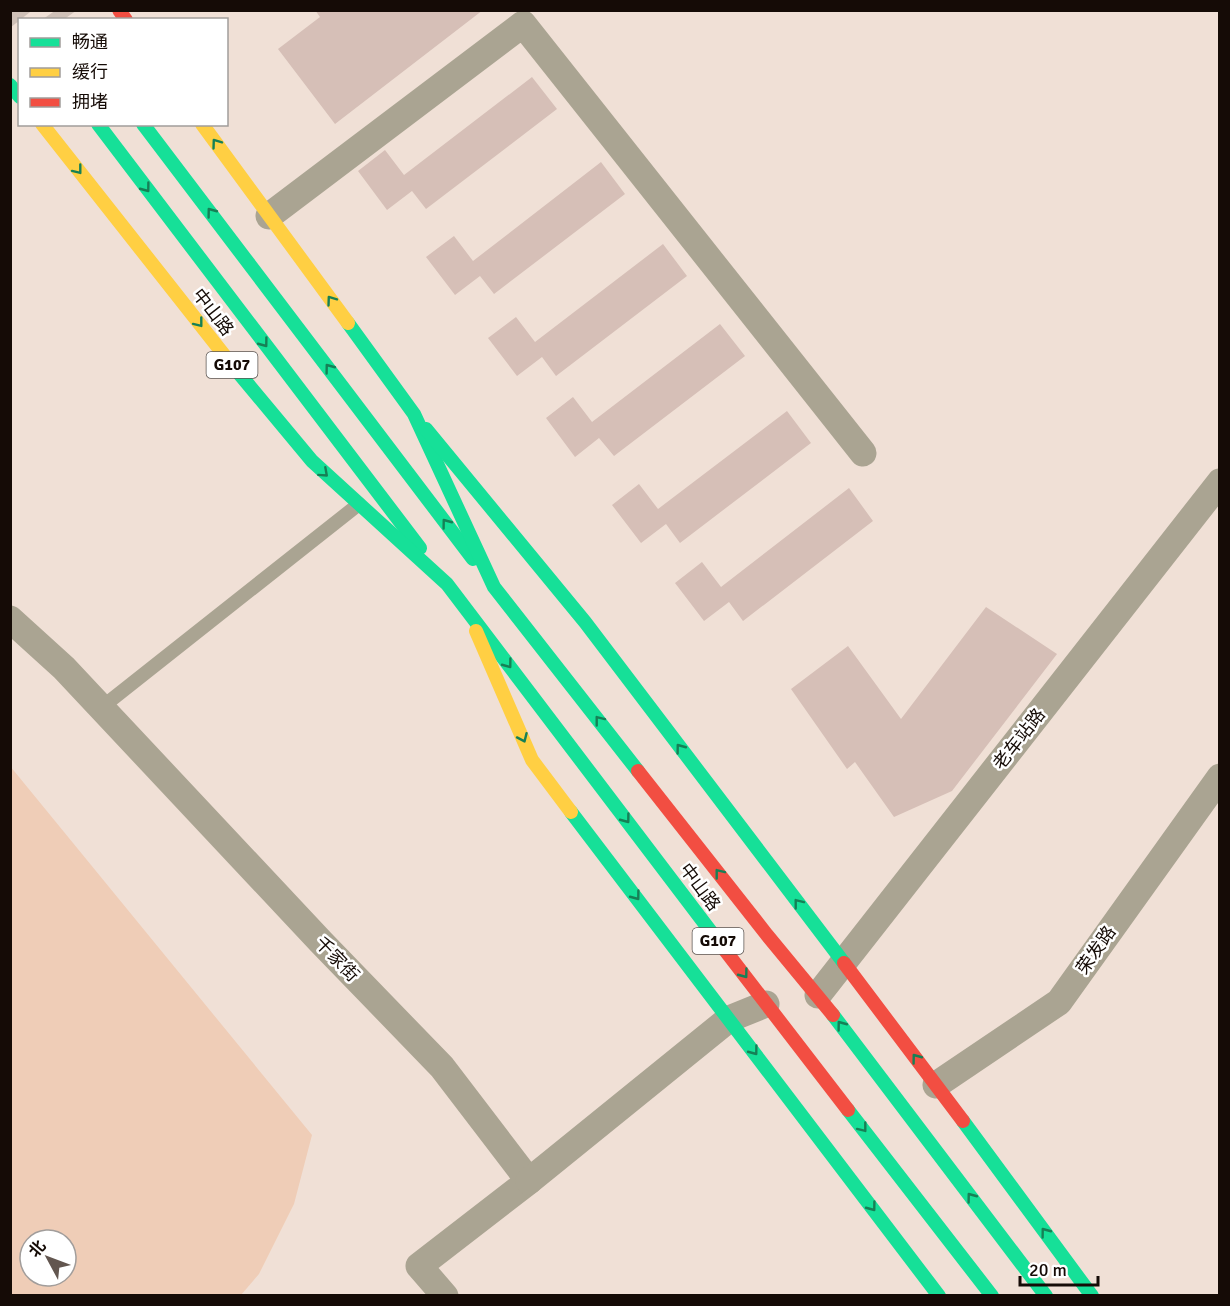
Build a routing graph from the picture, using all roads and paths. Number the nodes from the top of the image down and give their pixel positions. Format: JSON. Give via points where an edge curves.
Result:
{"nodes":[{"id":1,"x":44,"y":126,"type":"edge"},
{"id":2,"x":100,"y":126,"type":"edge"},
{"id":3,"x":145,"y":126,"type":"edge"},
{"id":4,"x":203,"y":126,"type":"edge"},
{"id":5,"x":269,"y":216,"type":"junction"},
{"id":6,"x":414,"y":414,"type":"junction"},
{"id":7,"x":863,"y":453,"type":"dead end"},
{"id":8,"x":1220,"y":482,"type":"edge"},
{"id":9,"x":359,"y":504,"type":"junction"},
{"id":10,"x":447,"y":584,"type":"junction"},
{"id":11,"x":494,"y":587,"type":"junction"},
{"id":12,"x":465,"y":608,"type":"junction"},
{"id":13,"x":10,"y":619,"type":"edge"},
{"id":14,"x":101,"y":708,"type":"junction"},
{"id":15,"x":1220,"y":777,"type":"edge"},
{"id":16,"x":843,"y":963,"type":"junction"},
{"id":17,"x":818,"y":995,"type":"junction"},
{"id":18,"x":766,"y":1004,"type":"junction"},
{"id":19,"x":729,"y":1019,"type":"junction"},
{"id":20,"x":936,"y":1085,"type":"junction"},
{"id":21,"x":529,"y":1181,"type":"junction"},
{"id":22,"x":1046,"y":1295,"type":"edge"},
{"id":23,"x":445,"y":1296,"type":"edge"},
{"id":24,"x":939,"y":1296,"type":"edge"},
{"id":25,"x":992,"y":1296,"type":"edge"},
{"id":26,"x":1092,"y":1296,"type":"edge"}],
"edges":[{"from":1,"to":9,"type":"main road","name":"中山路","number":"G107","one_way":true,"via":[[312,461]]},
{"from":2,"to":10,"type":"main road","name":"中山路","one_way":true},
{"from":11,"to":3,"type":"main road","name":"中山路","one_way":true},
{"from":5,"to":4,"type":"main road","name":"中山路","number":"G107","one_way":true},
{"from":6,"to":5,"type":"main road","name":"中山路","number":"G107","one_way":true},
{"from":5,"to":7,"type":"street","via":[[523,24]]},
{"from":6,"to":11,"type":"main road","name":"中山路","number":"G107"},
{"from":16,"to":6,"type":"main road","one_way":true,"via":[[585,622]]},
{"from":8,"to":16,"type":"street","name":"老车站路"},
{"from":9,"to":10,"type":"main road","name":"中山路","number":"G107"},
{"from":9,"to":14,"type":"lane"},
{"from":10,"to":12,"type":"main road","name":"中山路","number":"G107"},
{"from":17,"to":11,"type":"main road","name":"中山路","number":"G107","one_way":true},
{"from":12,"to":18,"type":"main road","name":"中山路","number":"G107","one_way":true},
{"from":12,"to":19,"type":"main road","one_way":true,"via":[[532,760]]},
{"from":13,"to":14,"type":"street","name":"千家街"},
{"from":14,"to":21,"type":"street","name":"千家街","via":[[442,1067]]},
{"from":15,"to":20,"type":"street","name":"荣发路","via":[[1059,1002]]},
{"from":16,"to":17,"type":"street","name":"老车站路"},
{"from":20,"to":16,"type":"main road","one_way":true},
{"from":22,"to":17,"type":"main road","name":"中山路","number":"G107","one_way":true},
{"from":18,"to":19,"type":"street"},
{"from":18,"to":25,"type":"main road","name":"中山路","number":"G107","one_way":true},
{"from":19,"to":21,"type":"street"},
{"from":19,"to":24,"type":"main road","one_way":true},
{"from":26,"to":20,"type":"main road","one_way":true},
{"from":21,"to":23,"type":"street","via":[[419,1266]]}]}
